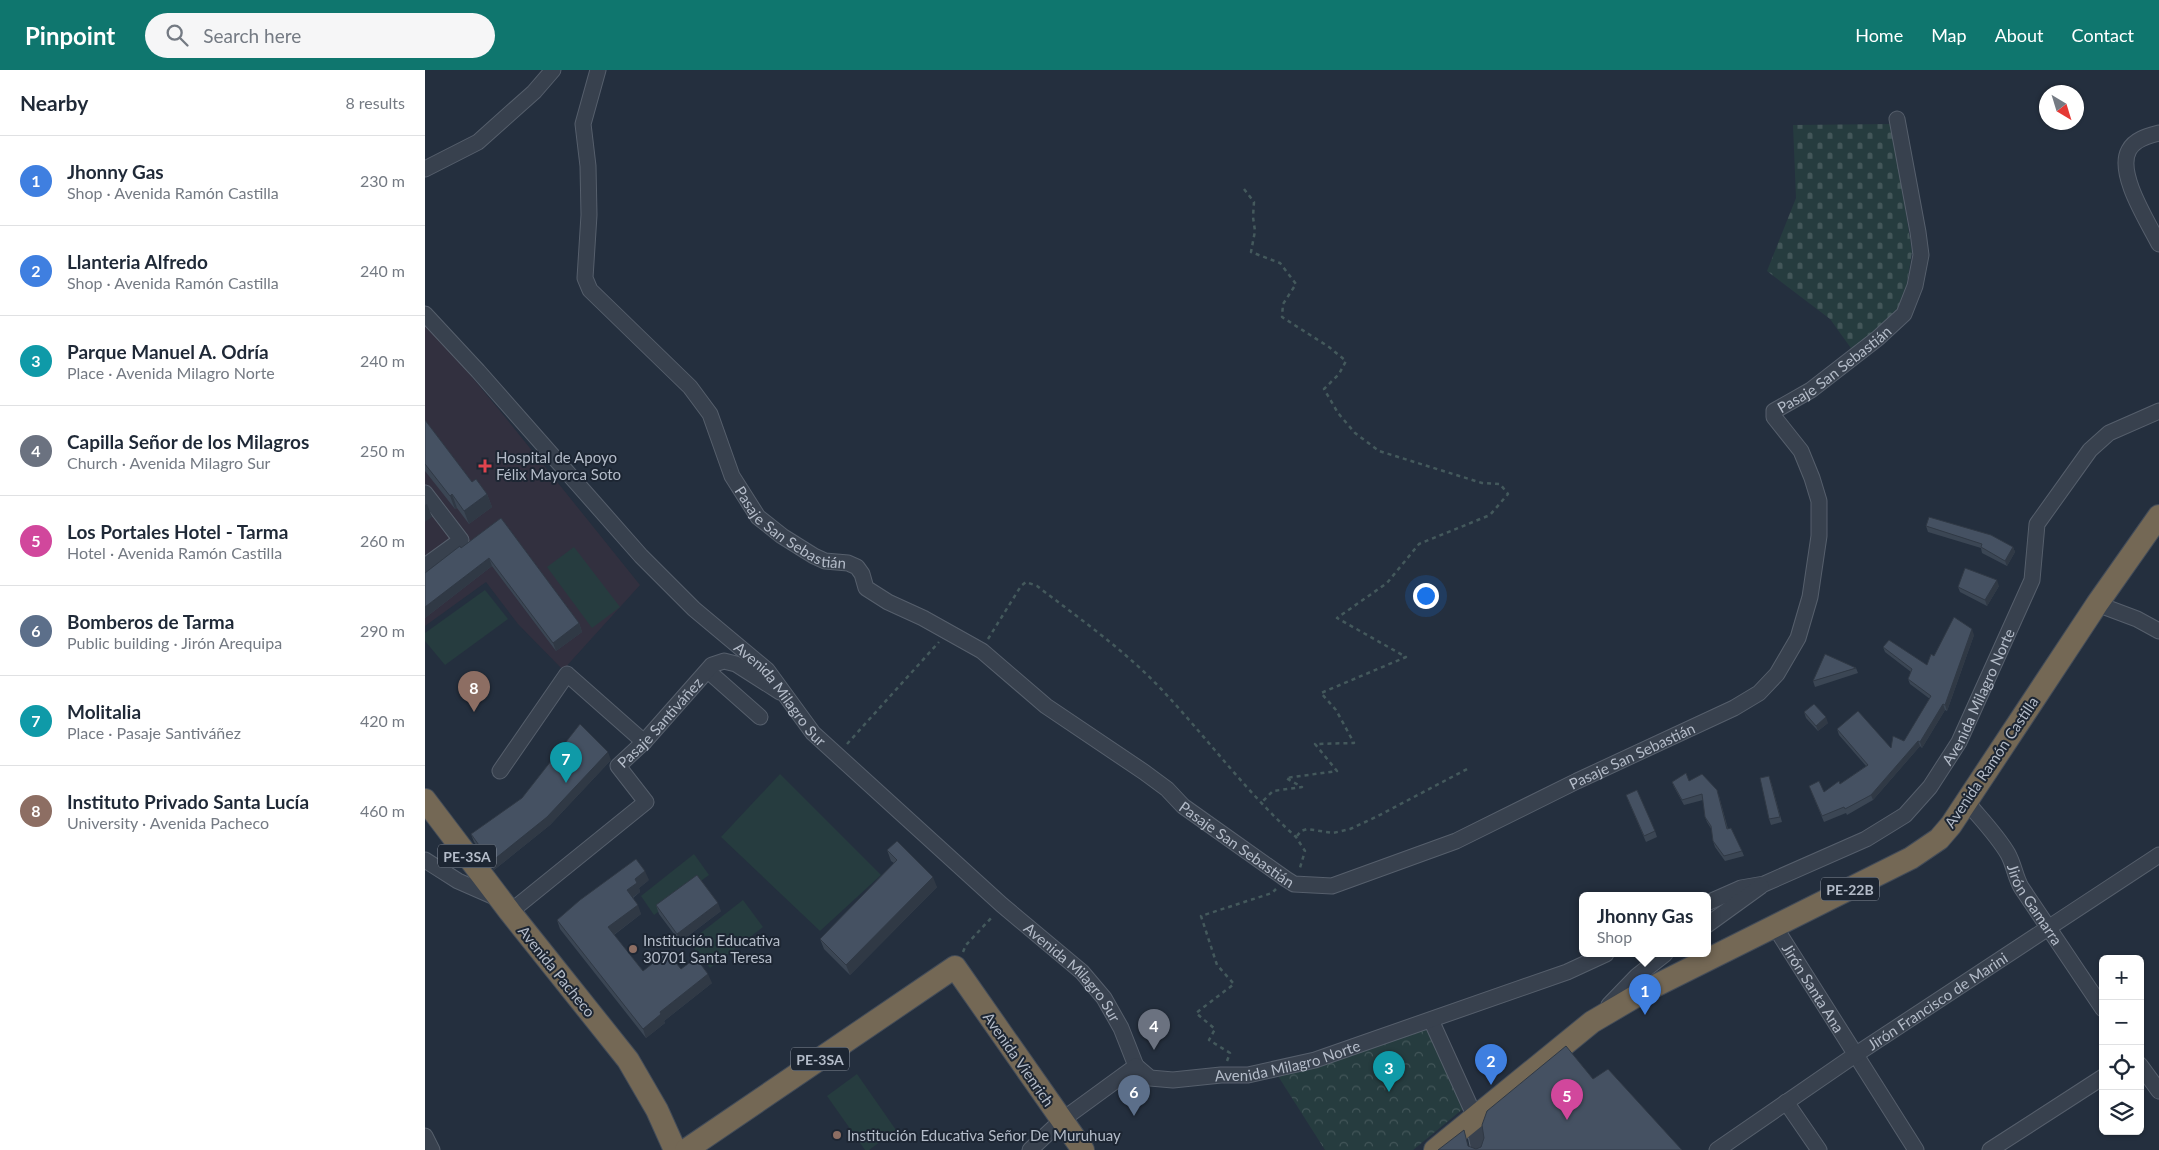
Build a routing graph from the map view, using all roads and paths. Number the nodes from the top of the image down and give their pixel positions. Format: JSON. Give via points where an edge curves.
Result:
{"nodes":[{"id":1,"x":553,"y":70,"type":"edge"},
{"id":2,"x":598,"y":70,"type":"edge"},
{"id":3,"x":1897,"y":119,"type":"dead end"},
{"id":4,"x":2159,"y":133,"type":"edge"},
{"id":5,"x":425,"y":169,"type":"edge"},
{"id":6,"x":1244,"y":189,"type":"dead end"},
{"id":7,"x":2159,"y":244,"type":"edge"},
{"id":8,"x":425,"y":314,"type":"edge"},
{"id":9,"x":2159,"y":412,"type":"edge"},
{"id":10,"x":425,"y":493,"type":"edge"},
{"id":11,"x":2159,"y":516,"type":"edge"},
{"id":12,"x":425,"y":566,"type":"edge"},
{"id":13,"x":2097,"y":604,"type":"junction"},
{"id":14,"x":2159,"y":631,"type":"edge"},
{"id":15,"x":948,"y":632,"type":"junction"},
{"id":16,"x":982,"y":651,"type":"junction"},
{"id":17,"x":708,"y":671,"type":"junction"},
{"id":18,"x":785,"y":695,"type":"junction"},
{"id":19,"x":760,"y":717,"type":"dead end"},
{"id":20,"x":644,"y":742,"type":"junction"},
{"id":21,"x":837,"y":754,"type":"junction"},
{"id":22,"x":1469,"y":768,"type":"dead end"},
{"id":23,"x":500,"y":771,"type":"dead end"},
{"id":24,"x":425,"y":800,"type":"edge"},
{"id":25,"x":1966,"y":801,"type":"junction"},
{"id":26,"x":1262,"y":802,"type":"junction"},
{"id":27,"x":1297,"y":837,"type":"junction"},
{"id":28,"x":2159,"y":855,"type":"edge"},
{"id":29,"x":425,"y":860,"type":"edge"},
{"id":30,"x":1290,"y":881,"type":"junction"},
{"id":31,"x":1764,"y":884,"type":"junction"},
{"id":32,"x":1711,"y":901,"type":"edge"},
{"id":33,"x":1002,"y":905,"type":"junction"},
{"id":34,"x":505,"y":906,"type":"junction"},
{"id":35,"x":1711,"y":922,"type":"edge"},
{"id":36,"x":1775,"y":927,"type":"junction"},
{"id":37,"x":2049,"y":928,"type":"junction"},
{"id":38,"x":1600,"y":957,"type":"edge"},
{"id":39,"x":1661,"y":957,"type":"edge"},
{"id":40,"x":955,"y":968,"type":"junction"},
{"id":41,"x":2099,"y":1003,"type":"edge"},
{"id":42,"x":1431,"y":1020,"type":"junction"},
{"id":43,"x":1592,"y":1022,"type":"junction"},
{"id":44,"x":1855,"y":1055,"type":"junction"},
{"id":45,"x":1136,"y":1066,"type":"junction"},
{"id":46,"x":2144,"y":1070,"type":"edge"},
{"id":47,"x":1221,"y":1075,"type":"junction"},
{"id":48,"x":2099,"y":1080,"type":"edge"},
{"id":49,"x":2159,"y":1091,"type":"edge"},
{"id":50,"x":1786,"y":1102,"type":"junction"},
{"id":51,"x":1480,"y":1113,"type":"junction"},
{"id":52,"x":1063,"y":1120,"type":"junction"},
{"id":53,"x":425,"y":1136,"type":"edge"},
{"id":54,"x":432,"y":1150,"type":"edge"},
{"id":55,"x":675,"y":1150,"type":"edge"},
{"id":56,"x":686,"y":1150,"type":"edge"},
{"id":57,"x":1030,"y":1150,"type":"edge"},
{"id":58,"x":1083,"y":1150,"type":"edge"},
{"id":59,"x":1435,"y":1150,"type":"edge"},
{"id":60,"x":1479,"y":1150,"type":"edge"},
{"id":61,"x":1717,"y":1150,"type":"edge"},
{"id":62,"x":1819,"y":1150,"type":"edge"},
{"id":63,"x":1916,"y":1150,"type":"edge"},
{"id":64,"x":1990,"y":1150,"type":"edge"}],
"edges":[{"from":1,"to":5,"type":"street","via":[[534,92],[478,142]]},
{"from":2,"to":15,"type":"street","name":"Pasaje San Sebastián","via":[[583,124],[589,215],[585,278],[590,290],[690,387],[709,414],[732,476],[758,517],[814,556],[857,567],[866,588]]},
{"from":3,"to":30,"type":"street","name":"Pasaje San Sebastián","via":[[1921,255],[1915,286],[1904,314],[1811,390],[1774,411],[1774,417],[1801,451],[1819,501],[1819,536],[1810,597],[1798,638],[1777,674],[1759,693],[1734,708],[1456,841],[1332,886]]},
{"from":4,"to":7,"type":"street","via":[[2135,144],[2129,150],[2125,165],[2128,182]]},
{"from":6,"to":26,"type":"path","via":[[1254,202],[1255,231],[1251,252],[1280,263],[1296,284],[1283,304],[1282,317],[1346,361],[1339,374],[1324,389],[1349,427],[1379,451],[1482,483],[1500,484],[1507,494],[1490,515],[1419,544],[1387,583],[1337,618],[1407,657],[1321,693],[1336,710],[1354,743],[1315,744],[1337,771],[1286,778],[1302,787],[1273,791]]},
{"from":8,"to":18,"type":"street","name":"Avenida Milagro Sur","via":[[641,556],[694,609],[767,670]]},
{"from":9,"to":31,"type":"street","name":"Avenida Milagro Norte","via":[[2109,433],[2090,450],[2037,524],[2032,580],[1959,742],[1930,786],[1905,815],[1866,839]]},
{"from":10,"to":12,"type":"street","via":[[461,540]]},
{"from":11,"to":13,"type":"highway","name":"Avenida Ramón Castilla","number":"PE-22B"},
{"from":13,"to":14,"type":"street"},
{"from":13,"to":25,"type":"highway","name":"Avenida Ramón Castilla","number":"PE-22B"},
{"from":15,"to":16,"type":"street","name":"Pasaje San Sebastián"},
{"from":15,"to":21,"type":"path"},
{"from":16,"to":26,"type":"path","via":[[1021,586],[1026,582],[1037,586],[1146,673]]},
{"from":16,"to":30,"type":"street","name":"Pasaje San Sebastián","via":[[1046,706],[1144,772],[1183,806]]},
{"from":17,"to":18,"type":"street","name":"Pasaje Santiváñez","via":[[712,665],[724,661],[736,664]]},
{"from":17,"to":19,"type":"street"},
{"from":17,"to":20,"type":"street","name":"Pasaje Santiváñez"},
{"from":18,"to":21,"type":"street","name":"Avenida Milagro Sur","via":[[813,732]]},
{"from":20,"to":23,"type":"street","via":[[567,674]]},
{"from":20,"to":34,"type":"street","name":"Pasaje Santiváñez","via":[[618,766],[646,802]]},
{"from":21,"to":33,"type":"street","name":"Avenida Milagro Sur"},
{"from":22,"to":27,"type":"path","via":[[1350,828],[1333,833],[1307,829]]},
{"from":24,"to":34,"type":"highway","name":"Avenida Pacheco","number":"PE-3SA"},
{"from":25,"to":36,"type":"highway","name":"Avenida Ramón Castilla","number":"PE-22B","via":[[1939,839],[1911,858]]},
{"from":25,"to":37,"type":"street","name":"Jirón Gamarra","via":[[2007,852],[2021,888]]},
{"from":26,"to":27,"type":"path"},
{"from":27,"to":30,"type":"path","via":[[1305,851]]},
{"from":28,"to":37,"type":"street","name":"Jirón Francisco de Marini"},
{"from":29,"to":34,"type":"street"},
{"from":30,"to":47,"type":"path","via":[[1272,893],[1201,916],[1217,965],[1234,984],[1196,1013],[1215,1029],[1209,1040],[1230,1053]]},
{"from":31,"to":32,"type":"street","name":"Avenida Milagro Norte","via":[[1741,888]]},
{"from":31,"to":35,"type":"street"},
{"from":33,"to":40,"type":"path","via":[[966,945]]},
{"from":33,"to":45,"type":"street","name":"Avenida Milagro Sur","via":[[1082,972],[1105,998]]},
{"from":34,"to":55,"type":"highway","name":"Avenida Pacheco","number":"PE-3SA","via":[[628,1060],[657,1110]]},
{"from":36,"to":43,"type":"highway","name":"Avenida Ramón Castilla","number":"PE-22B","via":[[1643,992]]},
{"from":36,"to":44,"type":"street","name":"Jirón Santa Ana"},
{"from":37,"to":41,"type":"street","name":"Jirón Gamarra"},
{"from":37,"to":44,"type":"street","name":"Jirón Francisco de Marini"},
{"from":38,"to":42,"type":"street","name":"Avenida Milagro Norte","via":[[1567,972]]},
{"from":39,"to":43,"type":"street","via":[[1637,976]]},
{"from":40,"to":52,"type":"highway","name":"Avenida Vienrich"},
{"from":40,"to":56,"type":"highway","number":"PE-3SA"},
{"from":42,"to":47,"type":"street","name":"Avenida Milagro Norte","via":[[1315,1060],[1248,1074]]},
{"from":42,"to":51,"type":"street"},
{"from":43,"to":51,"type":"highway","name":"Avenida Ramón Castilla","number":"PE-22B"},
{"from":44,"to":50,"type":"street","name":"Jirón Francisco de Marini"},
{"from":44,"to":63,"type":"street","name":"Jirón Santa Ana"},
{"from":45,"to":47,"type":"street","name":"Avenida Milagro Norte","via":[[1150,1078],[1173,1080]]},
{"from":45,"to":52,"type":"street"},
{"from":46,"to":49,"type":"street"},
{"from":48,"to":64,"type":"street"},
{"from":50,"to":61,"type":"street","name":"Jirón Francisco de Marini"},
{"from":50,"to":62,"type":"street"},
{"from":51,"to":59,"type":"highway","name":"Avenida Ramón Castilla","number":"PE-22B"},
{"from":51,"to":60,"type":"street","via":[[1476,1135]]},
{"from":52,"to":57,"type":"street"},
{"from":52,"to":58,"type":"highway","name":"Avenida Vienrich"},
{"from":53,"to":54,"type":"street"}]}
